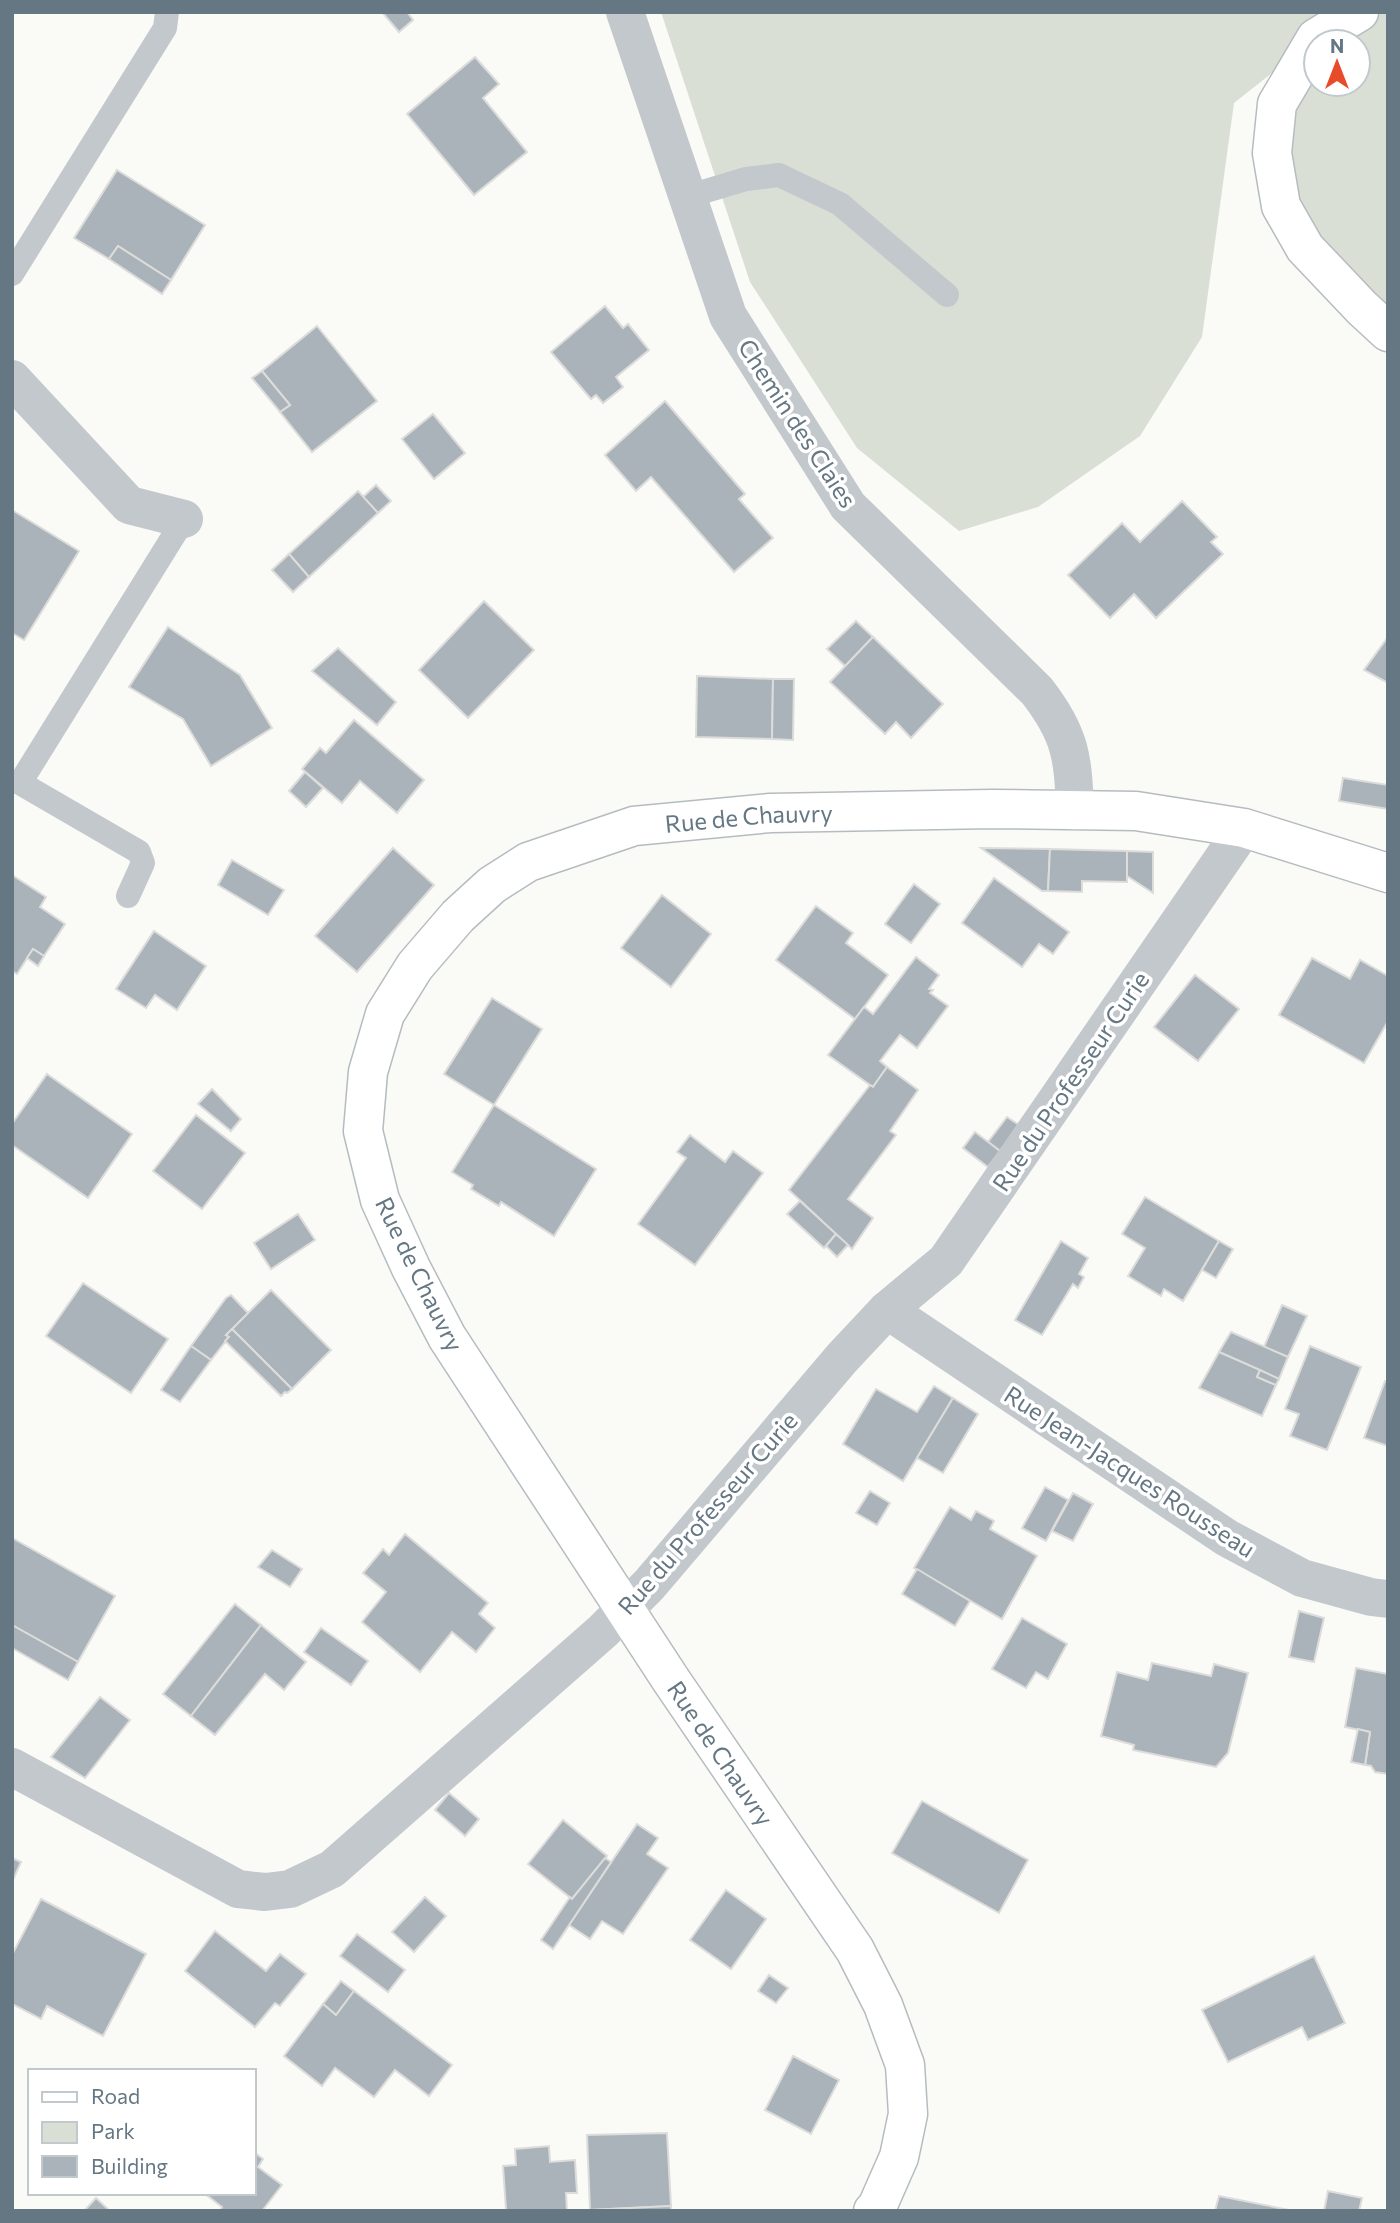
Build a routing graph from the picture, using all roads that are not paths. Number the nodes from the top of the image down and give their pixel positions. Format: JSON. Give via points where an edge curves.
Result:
{"nodes":[{"id":1,"x":167,"y":12,"type":"edge"},
{"id":2,"x":625,"y":12,"type":"edge"},
{"id":3,"x":1359,"y":12,"type":"edge"},
{"id":4,"x":689,"y":196,"type":"junction"},
{"id":5,"x":12,"y":274,"type":"edge"},
{"id":6,"x":947,"y":295,"type":"dead end"},
{"id":7,"x":1388,"y":332,"type":"edge"},
{"id":8,"x":12,"y":379,"type":"edge"},
{"id":9,"x":184,"y":519,"type":"joint"},
{"id":10,"x":1075,"y":811,"type":"junction"},
{"id":11,"x":1244,"y":828,"type":"junction"},
{"id":12,"x":1388,"y":873,"type":"edge"},
{"id":13,"x":128,"y":896,"type":"dead end"},
{"id":14,"x":887,"y":1310,"type":"junction"},
{"id":15,"x":1388,"y":1599,"type":"edge"},
{"id":16,"x":624,"y":1608,"type":"junction"},
{"id":17,"x":12,"y":1767,"type":"edge"},
{"id":18,"x":873,"y":2211,"type":"edge"}],
"edges":[{"from":1,"to":5,"type":"lane","via":[[164,28]]},
{"from":2,"to":4,"type":"street","name":"Chemin des Claies"},
{"from":3,"to":7,"type":"street","via":[[1316,38],[1278,104],[1272,153],[1281,206],[1305,248]]},
{"from":4,"to":6,"type":"lane","via":[[746,179],[779,175],[840,204]]},
{"from":4,"to":10,"type":"street","name":"Chemin des Claies","via":[[728,316],[848,506],[1055,714],[1067,737]]},
{"from":8,"to":9,"type":"street","via":[[129,505]]},
{"from":9,"to":13,"type":"lane","via":[[20,783],[139,852],[143,863]]},
{"from":10,"to":11,"type":"street","name":"Rue de Chauvry","via":[[1136,811]]},
{"from":10,"to":16,"type":"street","name":"Rue de Chauvry","via":[[770,813],[634,826],[528,862],[492,885],[458,916],[415,967],[385,1014],[368,1072],[363,1130],[380,1200],[447,1337]]},
{"from":11,"to":12,"type":"street","name":"Rue de Chauvry"},
{"from":11,"to":14,"type":"street","name":"Rue du Professeur Curie","via":[[946,1261]]},
{"from":14,"to":15,"type":"street","name":"Rue Jean-Jacques Rousseau","via":[[1227,1538],[1302,1578]]},
{"from":14,"to":16,"type":"street","name":"Rue du Professeur Curie","via":[[649,1585]]},
{"from":16,"to":17,"type":"street","name":"Rue du Professeur Curie","via":[[332,1869],[290,1889],[239,1889]]},
{"from":16,"to":18,"type":"street","name":"Rue de Chauvry","via":[[855,1950],[883,2005],[905,2065],[908,2114],[899,2157]]}]}
